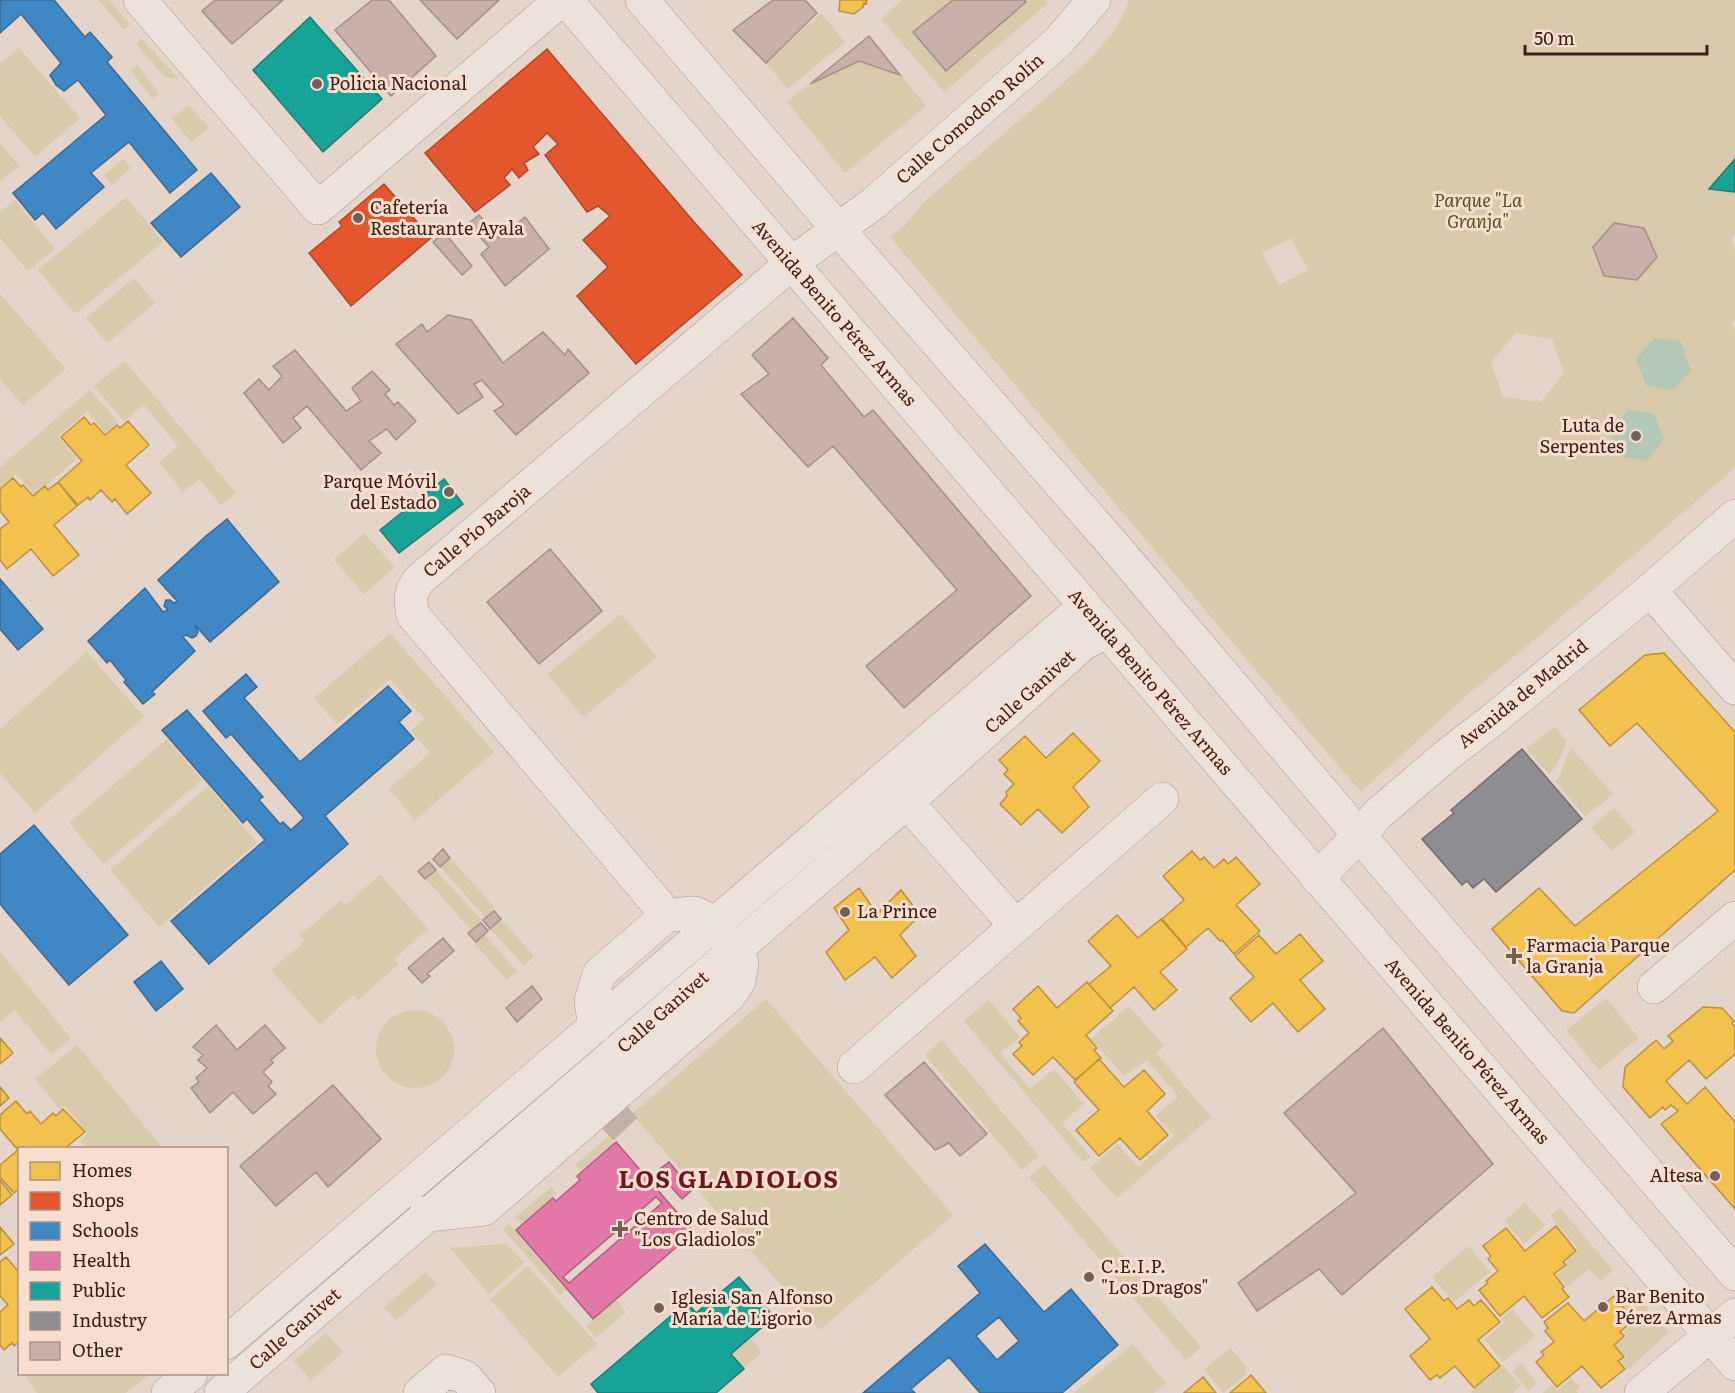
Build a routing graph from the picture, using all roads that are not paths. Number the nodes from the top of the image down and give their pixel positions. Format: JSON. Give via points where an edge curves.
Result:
{"nodes":[{"id":1,"x":140,"y":0,"type":"edge"},
{"id":2,"x":561,"y":0,"type":"edge"},
{"id":3,"x":566,"y":0,"type":"edge"},
{"id":4,"x":642,"y":0,"type":"edge"},
{"id":5,"x":1094,"y":0,"type":"edge"},
{"id":6,"x":838,"y":229,"type":"junction"},
{"id":7,"x":792,"y":262,"type":"junction"},
{"id":8,"x":1735,"y":516,"type":"edge"},
{"id":9,"x":1650,"y":590,"type":"junction"},
{"id":10,"x":1085,"y":606,"type":"junction"},
{"id":11,"x":1106,"y":632,"type":"junction"},
{"id":12,"x":1735,"y":688,"type":"edge"},
{"id":13,"x":886,"y":778,"type":"junction"},
{"id":14,"x":1162,"y":799,"type":"dead end"},
{"id":15,"x":907,"y":802,"type":"junction"},
{"id":16,"x":1360,"y":835,"type":"junction"},
{"id":17,"x":1317,"y":878,"type":"junction"},
{"id":18,"x":667,"y":915,"type":"junction"},
{"id":19,"x":1735,"y":918,"type":"edge"},
{"id":20,"x":715,"y":923,"type":"junction"},
{"id":21,"x":1016,"y":926,"type":"junction"},
{"id":22,"x":736,"y":949,"type":"junction"},
{"id":23,"x":1654,"y":987,"type":"dead end"},
{"id":24,"x":595,"y":1027,"type":"junction"},
{"id":25,"x":854,"y":1067,"type":"dead end"},
{"id":26,"x":407,"y":1188,"type":"junction"},
{"id":27,"x":428,"y":1215,"type":"junction"},
{"id":28,"x":1735,"y":1274,"type":"edge"},
{"id":29,"x":1723,"y":1325,"type":"edge"},
{"id":30,"x":228,"y":1341,"type":"edge"},
{"id":31,"x":1735,"y":1364,"type":"edge"},
{"id":32,"x":190,"y":1375,"type":"edge"},
{"id":33,"x":231,"y":1386,"type":"edge"},
{"id":34,"x":168,"y":1393,"type":"edge"},
{"id":35,"x":420,"y":1393,"type":"edge"},
{"id":36,"x":479,"y":1393,"type":"edge"},
{"id":37,"x":1641,"y":1393,"type":"edge"}],
"edges":[{"from":1,"to":2,"type":"street","via":[[318,208]]},
{"from":3,"to":7,"type":"street","name":"Avenida Benito Pérez Armas"},
{"from":4,"to":6,"type":"street"},
{"from":5,"to":6,"type":"street","name":"Calle Comodoro Rolín","via":[[1058,42],[874,203]]},
{"from":6,"to":7,"type":"street","name":"Calle Pío Baroja"},
{"from":6,"to":16,"type":"street"},
{"from":7,"to":10,"type":"street","name":"Avenida Benito Pérez Armas"},
{"from":7,"to":18,"type":"street","name":"Calle Pío Baroja","via":[[412,590],[413,615]]},
{"from":8,"to":9,"type":"street","name":"Avenida de Madrid"},
{"from":9,"to":12,"type":"street"},
{"from":9,"to":16,"type":"street","name":"Avenida de Madrid","via":[[1409,787]]},
{"from":10,"to":11,"type":"street","name":"Avenida Benito Pérez Armas"},
{"from":10,"to":13,"type":"street","name":"Calle Ganivet"},
{"from":11,"to":15,"type":"street","name":"Calle Ganivet","via":[[1084,643]]},
{"from":11,"to":17,"type":"street","name":"Avenida Benito Pérez Armas"},
{"from":13,"to":15,"type":"street"},
{"from":13,"to":20,"type":"street","name":"Calle Ganivet"},
{"from":14,"to":21,"type":"street"},
{"from":15,"to":21,"type":"street"},
{"from":15,"to":22,"type":"street","name":"Calle Ganivet"},
{"from":16,"to":17,"type":"street","name":"Avenida de Madrid"},
{"from":16,"to":28,"type":"street"},
{"from":17,"to":29,"type":"street","name":"Avenida Benito Pérez Armas"},
{"from":18,"to":20,"type":"street","via":[[695,913]]},
{"from":18,"to":24,"type":"street","via":[[599,974],[591,1000]]},
{"from":19,"to":23,"type":"street"},
{"from":20,"to":22,"type":"street"},
{"from":20,"to":24,"type":"street","name":"Calle Ganivet"},
{"from":21,"to":25,"type":"street"},
{"from":22,"to":27,"type":"street","name":"Calle Ganivet"},
{"from":24,"to":26,"type":"street","name":"Calle Ganivet"},
{"from":26,"to":27,"type":"street"},
{"from":26,"to":30,"type":"street","name":"Calle Ganivet"},
{"from":27,"to":33,"type":"street","name":"Calle Ganivet"},
{"from":29,"to":31,"type":"street","name":"Avenida Benito Pérez Armas"},
{"from":29,"to":37,"type":"street"},
{"from":32,"to":34,"type":"street"},
{"from":35,"to":36,"type":"street","via":[[446,1371],[465,1377]]}]}
